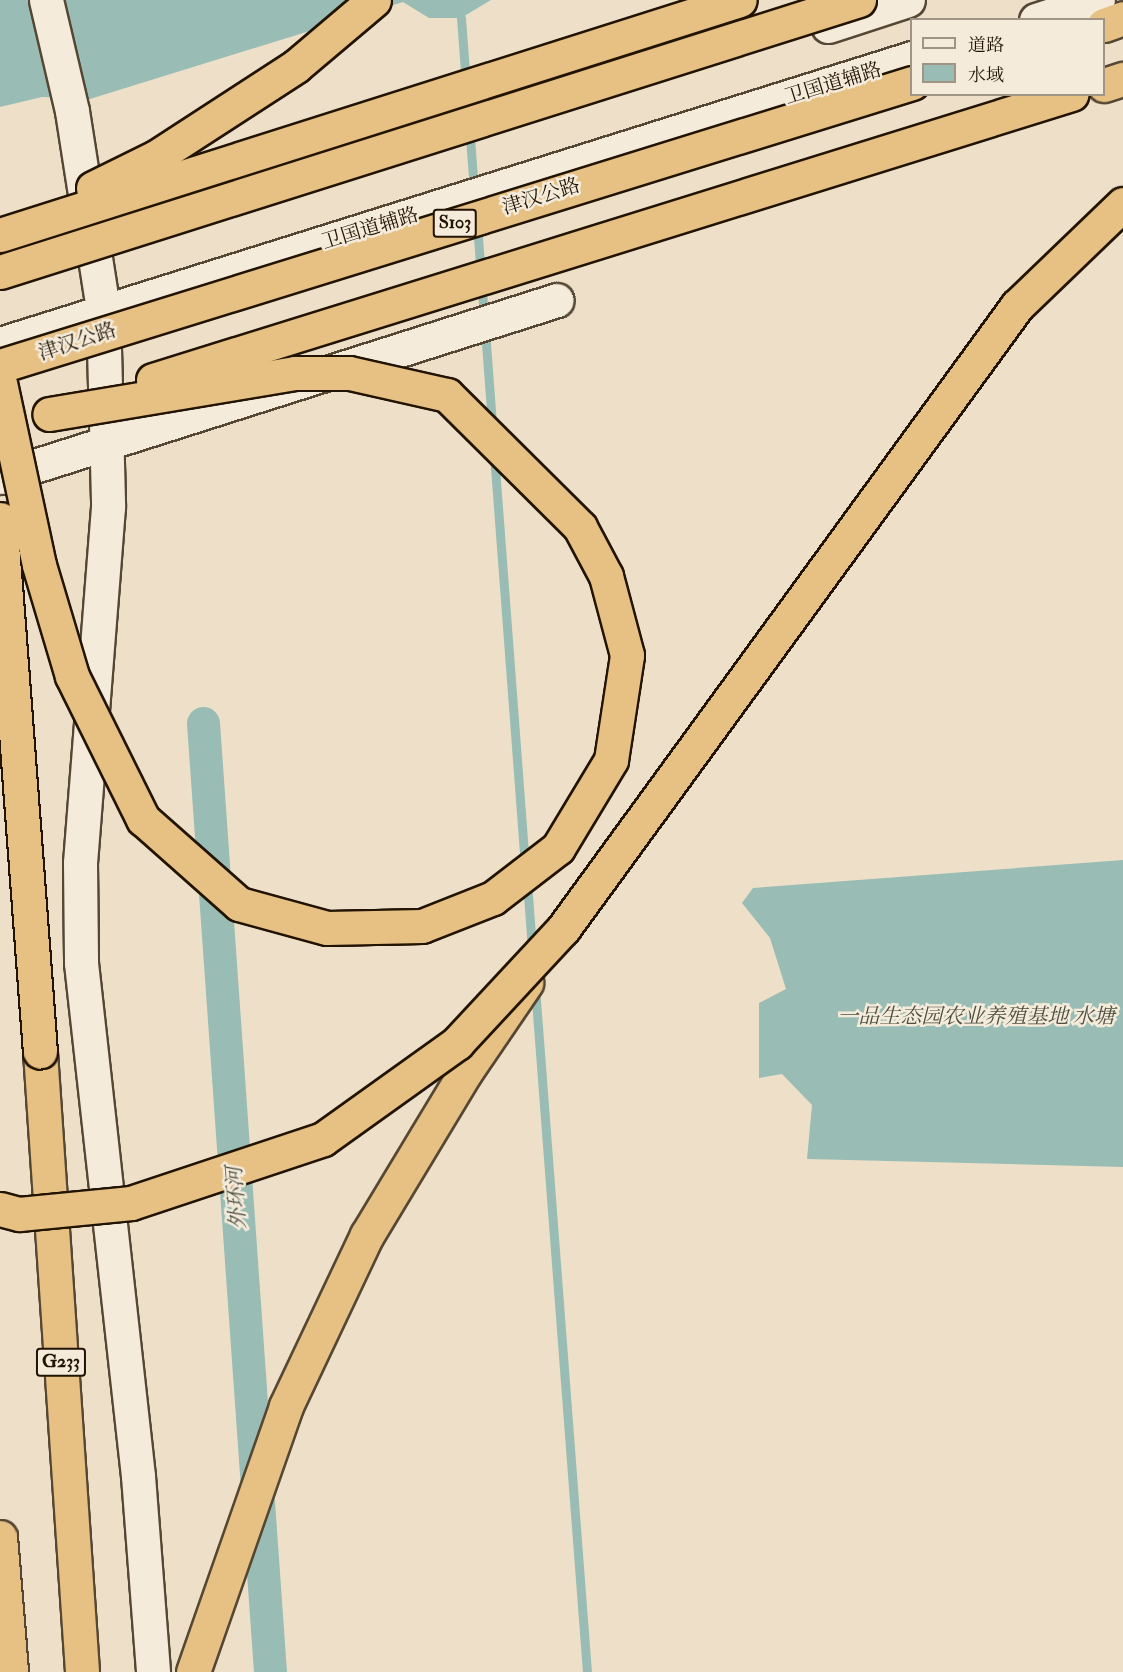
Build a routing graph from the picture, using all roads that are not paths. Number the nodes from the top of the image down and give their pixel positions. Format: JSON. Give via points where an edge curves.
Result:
{"nodes":[{"id":1,"x":46,"y":0,"type":"edge"},
{"id":2,"x":374,"y":0,"type":"edge"},
{"id":3,"x":740,"y":0,"type":"edge"},
{"id":4,"x":859,"y":0,"type":"edge"},
{"id":5,"x":908,"y":0,"type":"edge"},
{"id":6,"x":1098,"y":0,"type":"edge"},
{"id":7,"x":1042,"y":18,"type":"edge"},
{"id":8,"x":1123,"y":18,"type":"edge"},
{"id":9,"x":1105,"y":25,"type":"edge"},
{"id":10,"x":910,"y":59,"type":"edge"},
{"id":11,"x":1123,"y":79,"type":"edge"},
{"id":12,"x":910,"y":84,"type":"edge"},
{"id":13,"x":1105,"y":85,"type":"edge"},
{"id":14,"x":1065,"y":96,"type":"edge"},
{"id":15,"x":1123,"y":204,"type":"edge"},
{"id":16,"x":0,"y":235,"type":"edge"},
{"id":17,"x":94,"y":258,"type":"junction"},
{"id":18,"x":0,"y":272,"type":"edge"},
{"id":19,"x":0,"y":289,"type":"edge"},
{"id":20,"x":557,"y":300,"type":"dead end"},
{"id":21,"x":103,"y":310,"type":"junction"},
{"id":22,"x":0,"y":345,"type":"edge"},
{"id":23,"x":0,"y":366,"type":"edge"},
{"id":24,"x":0,"y":383,"type":"edge"},
{"id":25,"x":49,"y":414,"type":"junction"},
{"id":26,"x":0,"y":430,"type":"edge"},
{"id":27,"x":106,"y":441,"type":"junction"},
{"id":28,"x":0,"y":477,"type":"edge"},
{"id":29,"x":0,"y":519,"type":"edge"},
{"id":30,"x":563,"y":929,"type":"junction"},
{"id":31,"x":0,"y":1209,"type":"edge"},
{"id":32,"x":0,"y":1537,"type":"edge"},
{"id":33,"x":11,"y":1672,"type":"edge"},
{"id":34,"x":82,"y":1672,"type":"edge"},
{"id":35,"x":153,"y":1672,"type":"edge"},
{"id":36,"x":193,"y":1672,"type":"edge"}],
"edges":[{"from":1,"to":17,"type":"main road","via":[[72,111]]},
{"from":2,"to":16,"type":"highway","bridge":true,"via":[[296,66],[156,157]]},
{"from":3,"to":16,"type":"highway","bridge":true},
{"from":4,"to":18,"type":"highway","bridge":true},
{"from":5,"to":17,"type":"main road"},
{"from":6,"to":7,"type":"main road"},
{"from":8,"to":9,"type":"highway"},
{"from":10,"to":21,"type":"main road","name":"卫国道辅路"},
{"from":11,"to":13,"type":"highway"},
{"from":12,"to":23,"type":"highway","name":"津汉公路","number":"S103","bridge":true},
{"from":14,"to":25,"type":"highway","bridge":true,"via":[[308,329]]},
{"from":15,"to":30,"type":"highway","bridge":true,"via":[[1017,306]]},
{"from":17,"to":19,"type":"main road"},
{"from":17,"to":21,"type":"main road"},
{"from":20,"to":27,"type":"main road"},
{"from":21,"to":22,"type":"main road","name":"卫国道辅路"},
{"from":21,"to":27,"type":"main road"},
{"from":24,"to":25,"type":"highway","bridge":true,"via":[[39,565],[72,676],[143,819],[239,904],[327,928],[422,926],[493,898],[558,848],[611,760],[627,655],[606,576],[580,527],[447,395],[349,373],[295,372]]},
{"from":25,"to":26,"type":"highway"},
{"from":27,"to":28,"type":"main road"},
{"from":27,"to":35,"type":"main road","via":[[108,507],[80,863],[81,963],[138,1476]]},
{"from":29,"to":34,"type":"highway","number":"G233","bridge":true},
{"from":30,"to":31,"type":"highway","bridge":true,"via":[[457,1043],[323,1139],[131,1203],[19,1214]]},
{"from":30,"to":36,"type":"highway","bridge":true,"via":[[466,1071],[367,1235],[286,1406]]},
{"from":32,"to":33,"type":"highway"}]}
